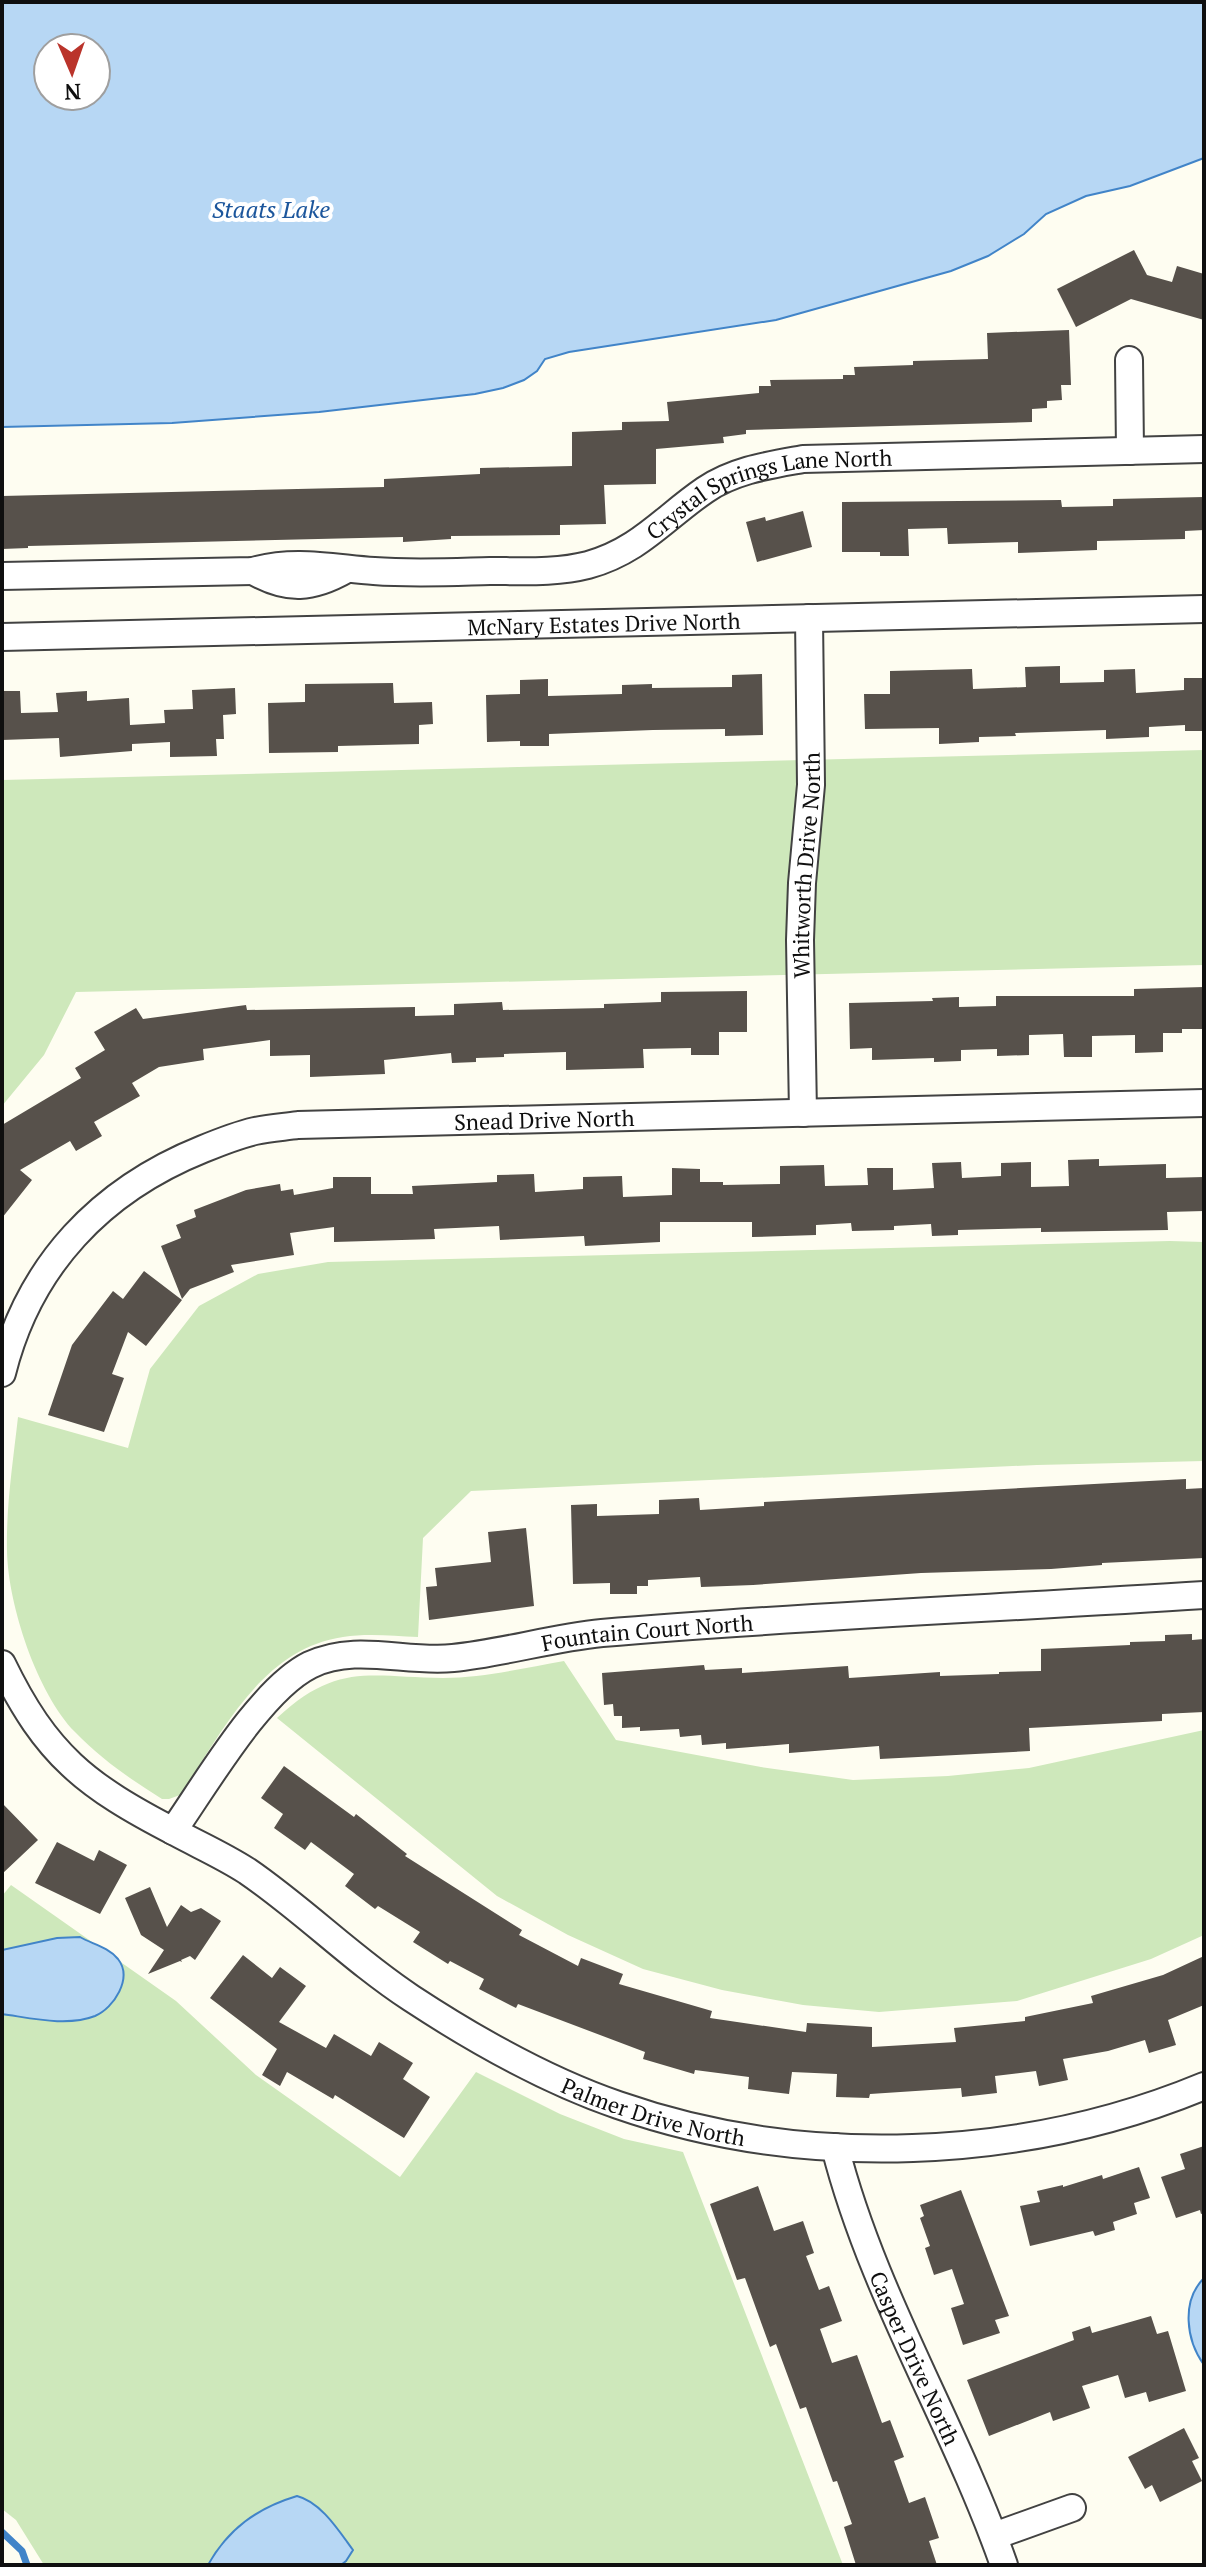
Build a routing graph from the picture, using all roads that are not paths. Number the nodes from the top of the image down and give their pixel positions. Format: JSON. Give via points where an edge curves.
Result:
{"nodes":[{"id":1,"x":1129,"y":360,"type":"dead end"},
{"id":2,"x":1204,"y":449,"type":"edge"},
{"id":3,"x":1130,"y":451,"type":"junction"},
{"id":4,"x":2,"y":576,"type":"edge"},
{"id":5,"x":1204,"y":609,"type":"edge"},
{"id":6,"x":809,"y":618,"type":"junction"},
{"id":7,"x":2,"y":637,"type":"edge"},
{"id":8,"x":1204,"y":1103,"type":"edge"},
{"id":9,"x":803,"y":1113,"type":"junction"},
{"id":10,"x":2,"y":1373,"type":"edge"},
{"id":11,"x":1204,"y":1595,"type":"edge"},
{"id":12,"x":2,"y":1664,"type":"edge"},
{"id":13,"x":173,"y":1831,"type":"junction"},
{"id":14,"x":1204,"y":2086,"type":"edge"},
{"id":15,"x":835,"y":2147,"type":"junction"},
{"id":16,"x":1072,"y":2508,"type":"dead end"},
{"id":17,"x":994,"y":2536,"type":"junction"},
{"id":18,"x":1004,"y":2565,"type":"edge"}],
"edges":[{"from":1,"to":3,"type":"street"},
{"from":2,"to":3,"type":"street","name":"Crystal Springs Lane North"},
{"from":3,"to":4,"type":"street","name":"Crystal Springs Lane North","via":[[803,459],[765,465],[706,489],[646,538],[586,565],[397,573],[313,564],[253,571]]},
{"from":5,"to":6,"type":"street","name":"McNary Estates Drive North"},
{"from":6,"to":7,"type":"street","name":"McNary Estates Drive North"},
{"from":6,"to":9,"type":"street","name":"Whitworth Drive North","via":[[811,785],[800,940]]},
{"from":8,"to":9,"type":"street","name":"Snead Drive North"},
{"from":9,"to":10,"type":"street","name":"Snead Drive North","via":[[298,1125],[254,1131],[165,1164],[104,1206],[67,1240],[22,1315]]},
{"from":11,"to":13,"type":"street","name":"Fountain Court North","via":[[601,1633],[450,1658],[339,1656],[310,1665],[264,1702]]},
{"from":12,"to":13,"type":"street","via":[[37,1728],[64,1760],[105,1793]]},
{"from":13,"to":15,"type":"street","name":"Palmer Drive North","via":[[288,1900],[409,1997],[552,2078],[689,2126]]},
{"from":14,"to":15,"type":"street","name":"Palmer Drive North","via":[[1099,2121],[1027,2136],[927,2147]]},
{"from":15,"to":17,"type":"street","name":"Casper Drive North","via":[[846,2191],[914,2360]]},
{"from":16,"to":17,"type":"street"},
{"from":17,"to":18,"type":"street","name":"Casper Drive North"}]}
